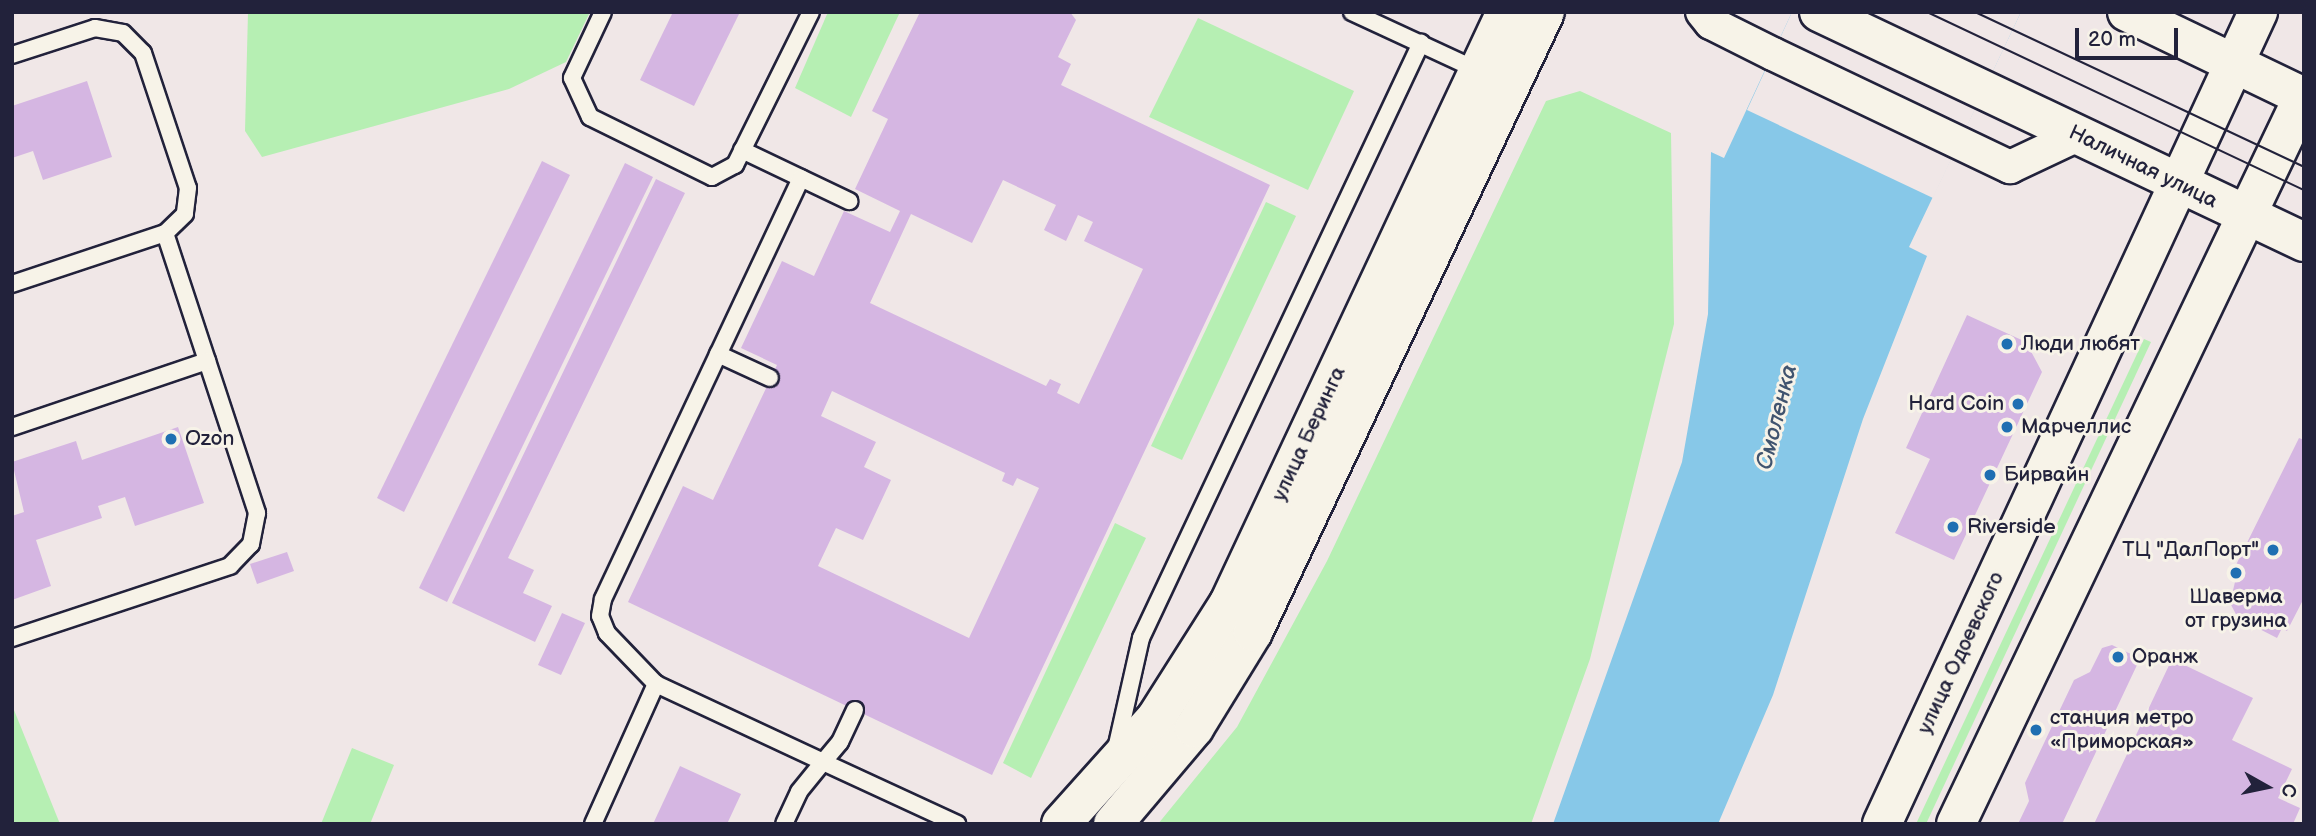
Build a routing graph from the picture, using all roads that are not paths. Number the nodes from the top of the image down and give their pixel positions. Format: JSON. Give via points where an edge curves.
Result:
{"nodes":[{"id":1,"x":603,"y":12,"type":"edge"},
{"id":2,"x":811,"y":12,"type":"edge"},
{"id":3,"x":1352,"y":12,"type":"edge"},
{"id":4,"x":1506,"y":12,"type":"edge"},
{"id":5,"x":1545,"y":12,"type":"edge"},
{"id":6,"x":1702,"y":12,"type":"edge"},
{"id":7,"x":1819,"y":12,"type":"edge"},
{"id":8,"x":2128,"y":12,"type":"edge"},
{"id":9,"x":2258,"y":12,"type":"edge"},
{"id":10,"x":1421,"y":43,"type":"junction"},
{"id":11,"x":12,"y":55,"type":"edge"},
{"id":12,"x":2234,"y":63,"type":"junction"},
{"id":13,"x":1479,"y":71,"type":"junction"},
{"id":14,"x":2303,"y":96,"type":"edge"},
{"id":15,"x":2078,"y":135,"type":"junction"},
{"id":16,"x":743,"y":150,"type":"junction"},
{"id":17,"x":800,"y":178,"type":"junction"},
{"id":18,"x":2178,"y":182,"type":"junction"},
{"id":19,"x":849,"y":201,"type":"dead end"},
{"id":20,"x":2246,"y":216,"type":"junction"},
{"id":21,"x":165,"y":233,"type":"junction"},
{"id":22,"x":2304,"y":242,"type":"edge"},
{"id":23,"x":12,"y":284,"type":"edge"},
{"id":24,"x":718,"y":354,"type":"junction"},
{"id":25,"x":207,"y":362,"type":"junction"},
{"id":26,"x":771,"y":379,"type":"dead end"},
{"id":27,"x":12,"y":427,"type":"edge"},
{"id":28,"x":12,"y":638,"type":"edge"},
{"id":29,"x":656,"y":684,"type":"junction"},
{"id":30,"x":855,"y":710,"type":"dead end"},
{"id":31,"x":823,"y":762,"type":"junction"},
{"id":32,"x":1112,"y":769,"type":"junction"},
{"id":33,"x":593,"y":824,"type":"edge"},
{"id":34,"x":784,"y":824,"type":"edge"},
{"id":35,"x":957,"y":824,"type":"edge"},
{"id":36,"x":1061,"y":824,"type":"edge"},
{"id":37,"x":1113,"y":824,"type":"edge"},
{"id":38,"x":1882,"y":824,"type":"edge"},
{"id":39,"x":1956,"y":824,"type":"edge"}],
"edges":[{"from":1,"to":16,"type":"lane","via":[[572,78],[590,117],[712,177],[735,165]]},
{"from":2,"to":16,"type":"lane"},
{"from":3,"to":10,"type":"lane"},
{"from":4,"to":13,"type":"street","name":"улица Беринга"},
{"from":5,"to":37,"type":"street","name":"улица Беринга","via":[[1253,632],[1194,728]]},
{"from":6,"to":15,"type":"street","via":[[1711,23],[2010,167]]},
{"from":7,"to":15,"type":"street","name":"Наличная улица"},
{"from":8,"to":12,"type":"street"},
{"from":9,"to":12,"type":"street","name":"улица Одоевского"},
{"from":10,"to":13,"type":"lane"},
{"from":10,"to":32,"type":"lane","via":[[1141,638]]},
{"from":11,"to":21,"type":"lane","via":[[95,28],[123,33],[144,53],[188,188],[185,214]]},
{"from":12,"to":14,"type":"street"},
{"from":12,"to":18,"type":"street","name":"улица Одоевского"},
{"from":13,"to":32,"type":"street","name":"улица Беринга","via":[[1229,603],[1174,692]]},
{"from":14,"to":20,"type":"street"},
{"from":15,"to":18,"type":"street","name":"Наличная улица"},
{"from":16,"to":17,"type":"lane"},
{"from":17,"to":19,"type":"lane"},
{"from":17,"to":24,"type":"lane"},
{"from":18,"to":20,"type":"street","name":"Наличная улица"},
{"from":18,"to":38,"type":"street","name":"улица Одоевского"},
{"from":20,"to":22,"type":"street","name":"Наличная улица"},
{"from":20,"to":39,"type":"street"},
{"from":21,"to":23,"type":"lane"},
{"from":21,"to":25,"type":"lane"},
{"from":24,"to":26,"type":"lane"},
{"from":24,"to":29,"type":"lane","via":[[603,599],[600,616],[607,633]]},
{"from":25,"to":27,"type":"lane"},
{"from":25,"to":28,"type":"lane","via":[[257,513],[251,544],[230,566]]},
{"from":29,"to":31,"type":"lane"},
{"from":29,"to":33,"type":"lane"},
{"from":30,"to":31,"type":"lane"},
{"from":31,"to":34,"type":"lane","via":[[799,792]]},
{"from":31,"to":35,"type":"lane"},
{"from":32,"to":36,"type":"street","name":"улица Беринга"}]}
